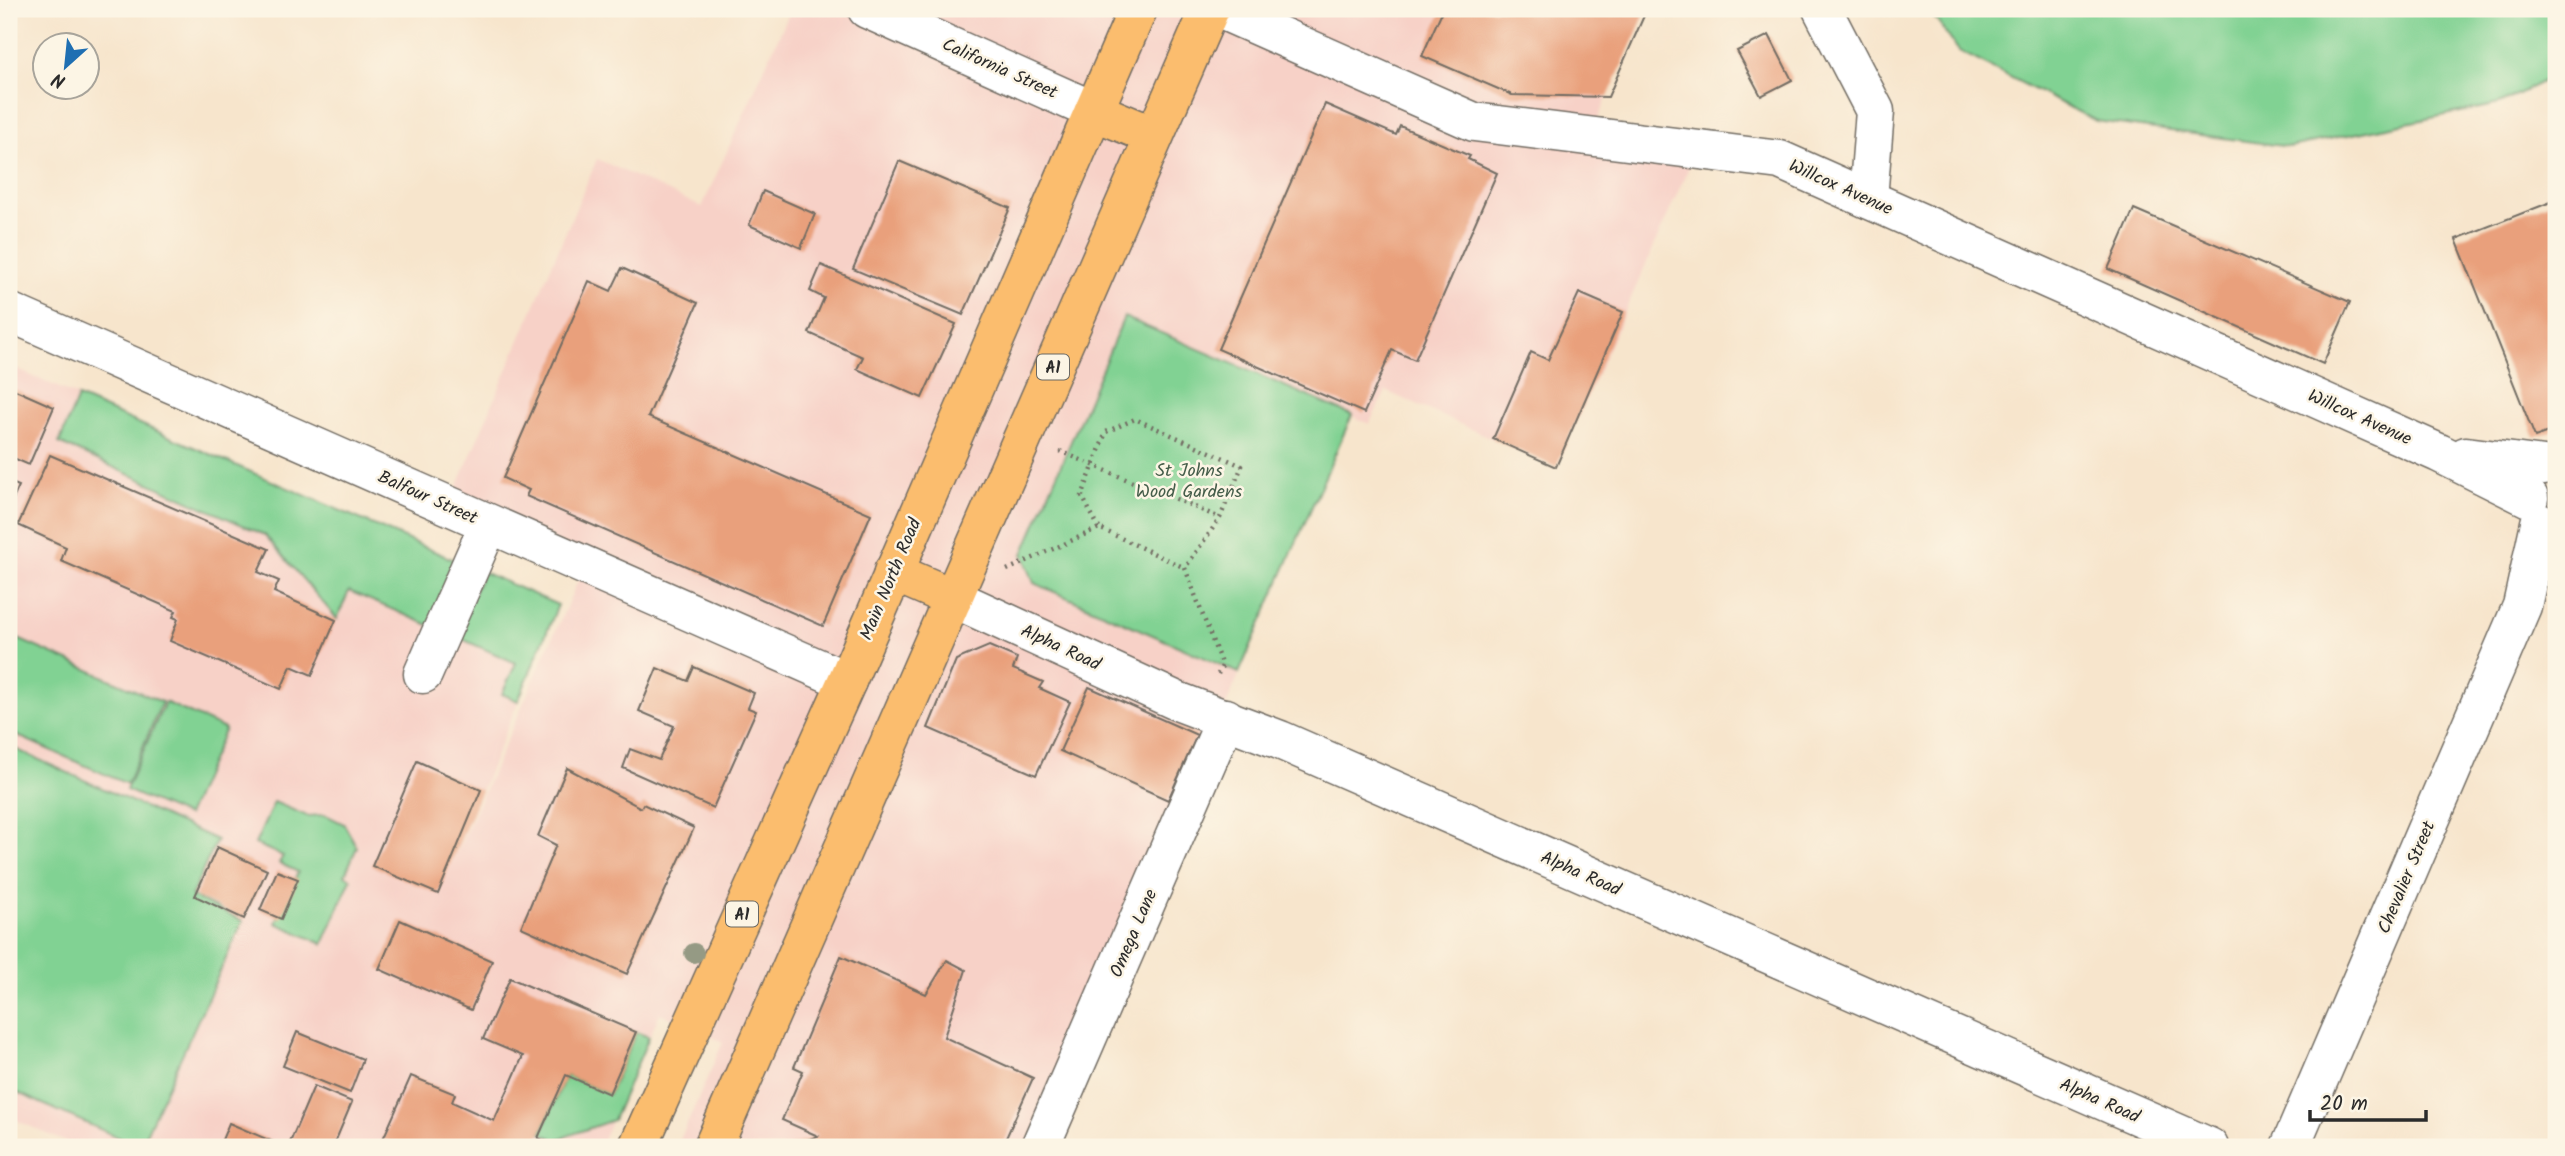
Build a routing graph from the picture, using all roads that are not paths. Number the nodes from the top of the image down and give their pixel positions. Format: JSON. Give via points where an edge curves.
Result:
{"nodes":[{"id":1,"x":867,"y":9,"type":"edge"},
{"id":2,"x":1138,"y":9,"type":"edge"},
{"id":3,"x":1210,"y":9,"type":"edge"},
{"id":4,"x":1219,"y":9,"type":"edge"},
{"id":5,"x":1822,"y":9,"type":"edge"},
{"id":6,"x":1094,"y":111,"type":"junction"},
{"id":7,"x":1154,"y":136,"type":"junction"},
{"id":8,"x":1868,"y":199,"type":"junction"},
{"id":9,"x":9,"y":312,"type":"edge"},
{"id":10,"x":2547,"y":506,"type":"edge"},
{"id":11,"x":489,"y":524,"type":"junction"},
{"id":12,"x":893,"y":572,"type":"junction"},
{"id":13,"x":953,"y":598,"type":"junction"},
{"id":14,"x":423,"y":674,"type":"dead end"},
{"id":15,"x":847,"y":681,"type":"junction"},
{"id":16,"x":1214,"y":714,"type":"junction"},
{"id":17,"x":638,"y":1147,"type":"edge"},
{"id":18,"x":713,"y":1147,"type":"edge"},
{"id":19,"x":1040,"y":1147,"type":"edge"},
{"id":20,"x":2209,"y":1147,"type":"edge"},
{"id":21,"x":2290,"y":1147,"type":"edge"}],
"edges":[{"from":1,"to":6,"type":"street","name":"California Street"},
{"from":2,"to":6,"type":"highway","name":"Main North Road","number":"A1"},
{"from":3,"to":7,"type":"highway","number":"A1"},
{"from":4,"to":8,"type":"street","name":"Willcox Avenue","via":[[1474,122],[1780,160]]},
{"from":5,"to":8,"type":"street","via":[[1875,111]]},
{"from":6,"to":7,"type":"highway"},
{"from":6,"to":12,"type":"highway","name":"Main North Road","number":"A1"},
{"from":7,"to":13,"type":"highway","number":"A1"},
{"from":8,"to":10,"type":"street","name":"Willcox Avenue","via":[[2440,453]]},
{"from":9,"to":11,"type":"street","name":"Balfour Street"},
{"from":10,"to":21,"type":"street","name":"Chevalier Street","via":[[2522,606]]},
{"from":11,"to":14,"type":"street"},
{"from":11,"to":15,"type":"street","name":"Balfour Street"},
{"from":12,"to":13,"type":"highway"},
{"from":12,"to":15,"type":"highway","name":"Main North Road","number":"A1"},
{"from":13,"to":16,"type":"street","name":"Alpha Road"},
{"from":13,"to":18,"type":"highway","number":"A1"},
{"from":15,"to":17,"type":"highway","name":"Main North Road","number":"A1"},
{"from":16,"to":19,"type":"street","name":"Omega Lane"},
{"from":16,"to":20,"type":"street","name":"Alpha Road"}]}
